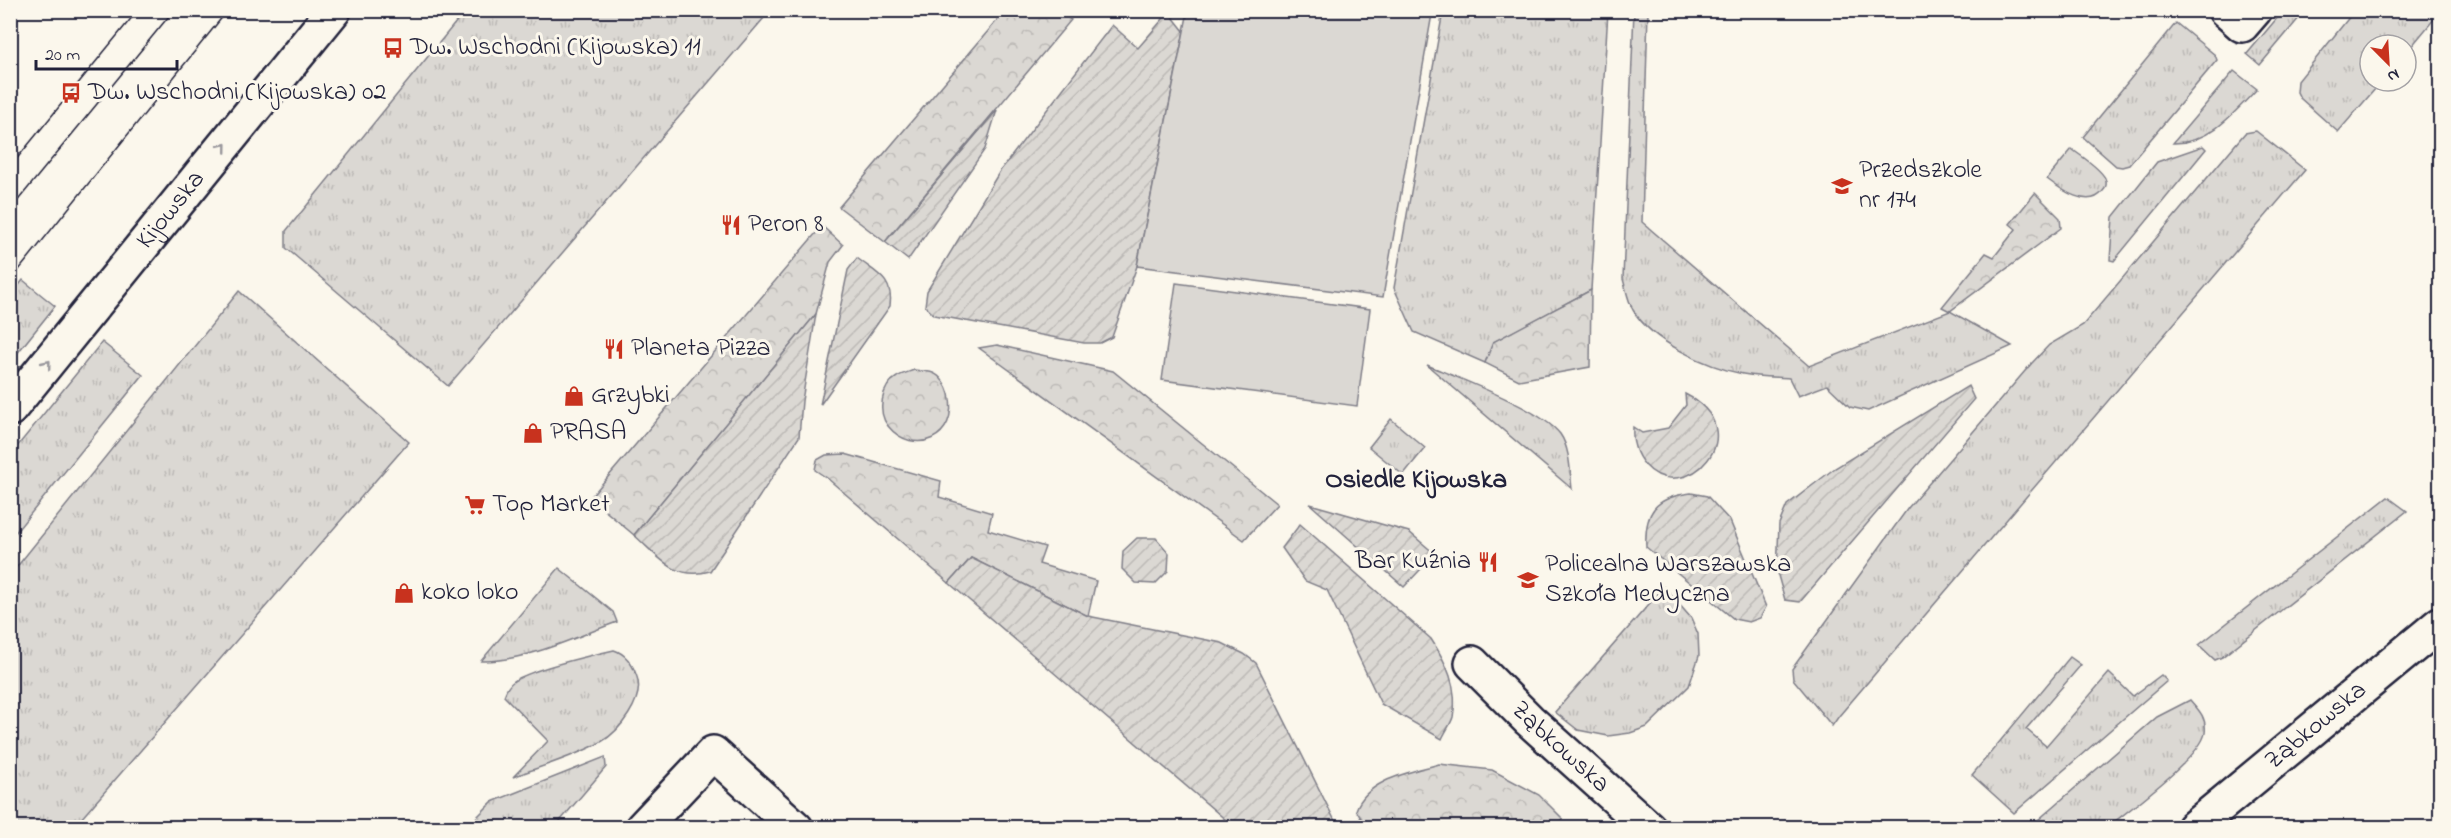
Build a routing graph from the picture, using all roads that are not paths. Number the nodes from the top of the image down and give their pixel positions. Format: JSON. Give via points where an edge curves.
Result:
{"nodes":[{"id":1,"x":334,"y":10,"type":"edge"},
{"id":2,"x":2225,"y":10,"type":"edge"},
{"id":3,"x":2254,"y":10,"type":"edge"},
{"id":4,"x":10,"y":409,"type":"edge"},
{"id":5,"x":2440,"y":624,"type":"edge"},
{"id":6,"x":1472,"y":663,"type":"dead end"},
{"id":7,"x":642,"y":828,"type":"edge"},
{"id":8,"x":796,"y":828,"type":"edge"},
{"id":9,"x":1649,"y":828,"type":"edge"},
{"id":10,"x":2193,"y":828,"type":"edge"}],
"edges":[{"from":4,"to":1,"type":"street","name":"Kijowska","one_way":true},
{"from":2,"to":3,"type":"street","via":[[2242,25]]},
{"from":5,"to":10,"type":"street","name":"Ząbkowska"},
{"from":6,"to":9,"type":"street","name":"Ząbkowska"},
{"from":7,"to":8,"type":"street","via":[[713,753]]}]}
